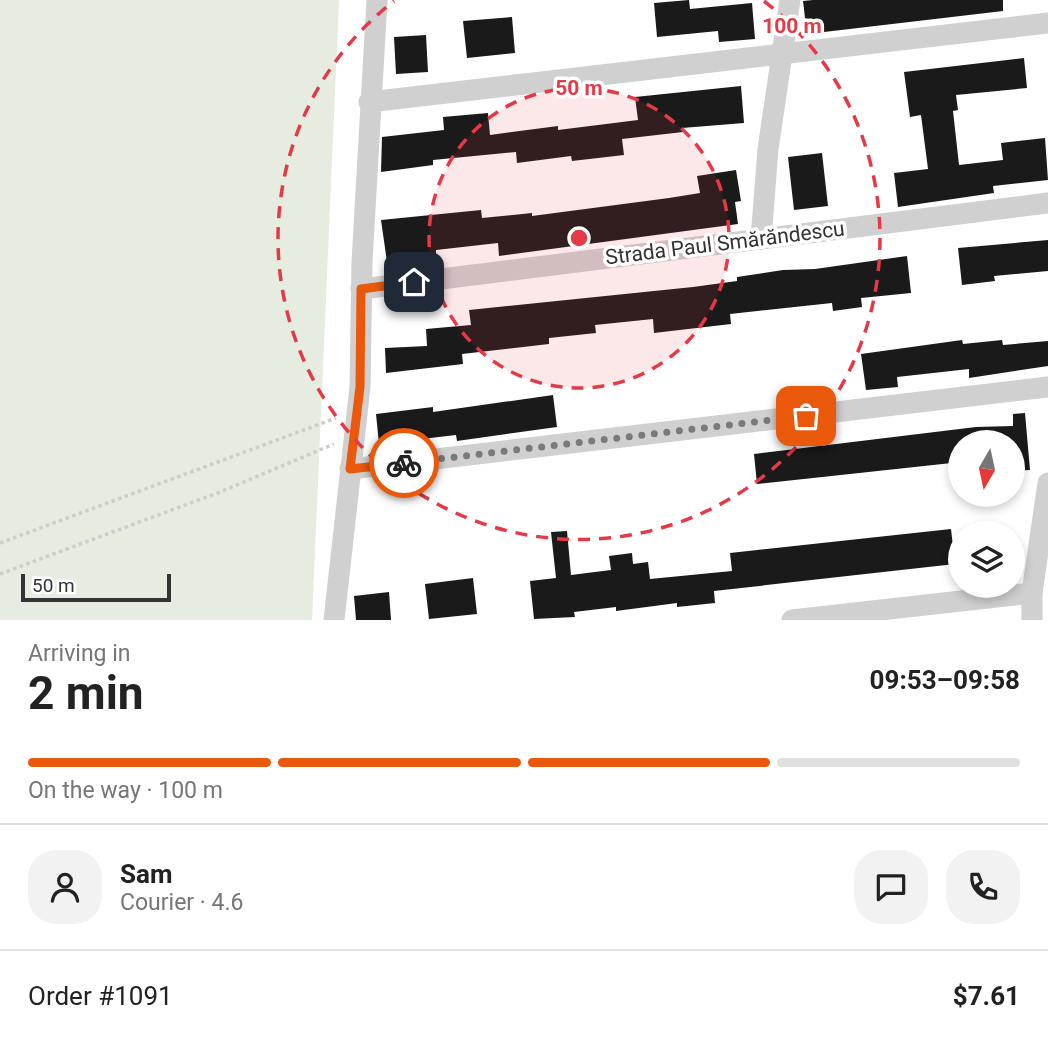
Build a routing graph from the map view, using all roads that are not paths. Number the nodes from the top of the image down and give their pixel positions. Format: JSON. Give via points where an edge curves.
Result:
{"nodes":[{"id":1,"x":377,"y":0,"type":"edge"},
{"id":2,"x":790,"y":0,"type":"edge"},
{"id":3,"x":1048,"y":23,"type":"edge"},
{"id":4,"x":781,"y":54,"type":"junction"},
{"id":5,"x":369,"y":102,"type":"junction"},
{"id":6,"x":1048,"y":203,"type":"edge"},
{"id":7,"x":761,"y":239,"type":"junction"},
{"id":8,"x":361,"y":289,"type":"junction"},
{"id":9,"x":1048,"y":387,"type":"edge"},
{"id":10,"x":350,"y":469,"type":"junction"},
{"id":11,"x":1048,"y":483,"type":"edge"},
{"id":12,"x":1032,"y":593,"type":"junction"},
{"id":13,"x":334,"y":620,"type":"edge"},
{"id":14,"x":792,"y":620,"type":"edge"},
{"id":15,"x":1032,"y":620,"type":"edge"}],
"edges":[{"from":1,"to":5,"type":"street"},
{"from":2,"to":4,"type":"street"},
{"from":3,"to":4,"type":"street"},
{"from":4,"to":5,"type":"street"},
{"from":4,"to":7,"type":"street"},
{"from":5,"to":8,"type":"street"},
{"from":6,"to":7,"type":"street","name":"Strada Paul Smărăndescu"},
{"from":7,"to":8,"type":"street","name":"Strada Paul Smărăndescu"},
{"from":8,"to":10,"type":"street","via":[[360,387]]},
{"from":9,"to":10,"type":"street"},
{"from":10,"to":13,"type":"street"},
{"from":11,"to":12,"type":"street"},
{"from":12,"to":14,"type":"street"},
{"from":12,"to":15,"type":"street"}]}
